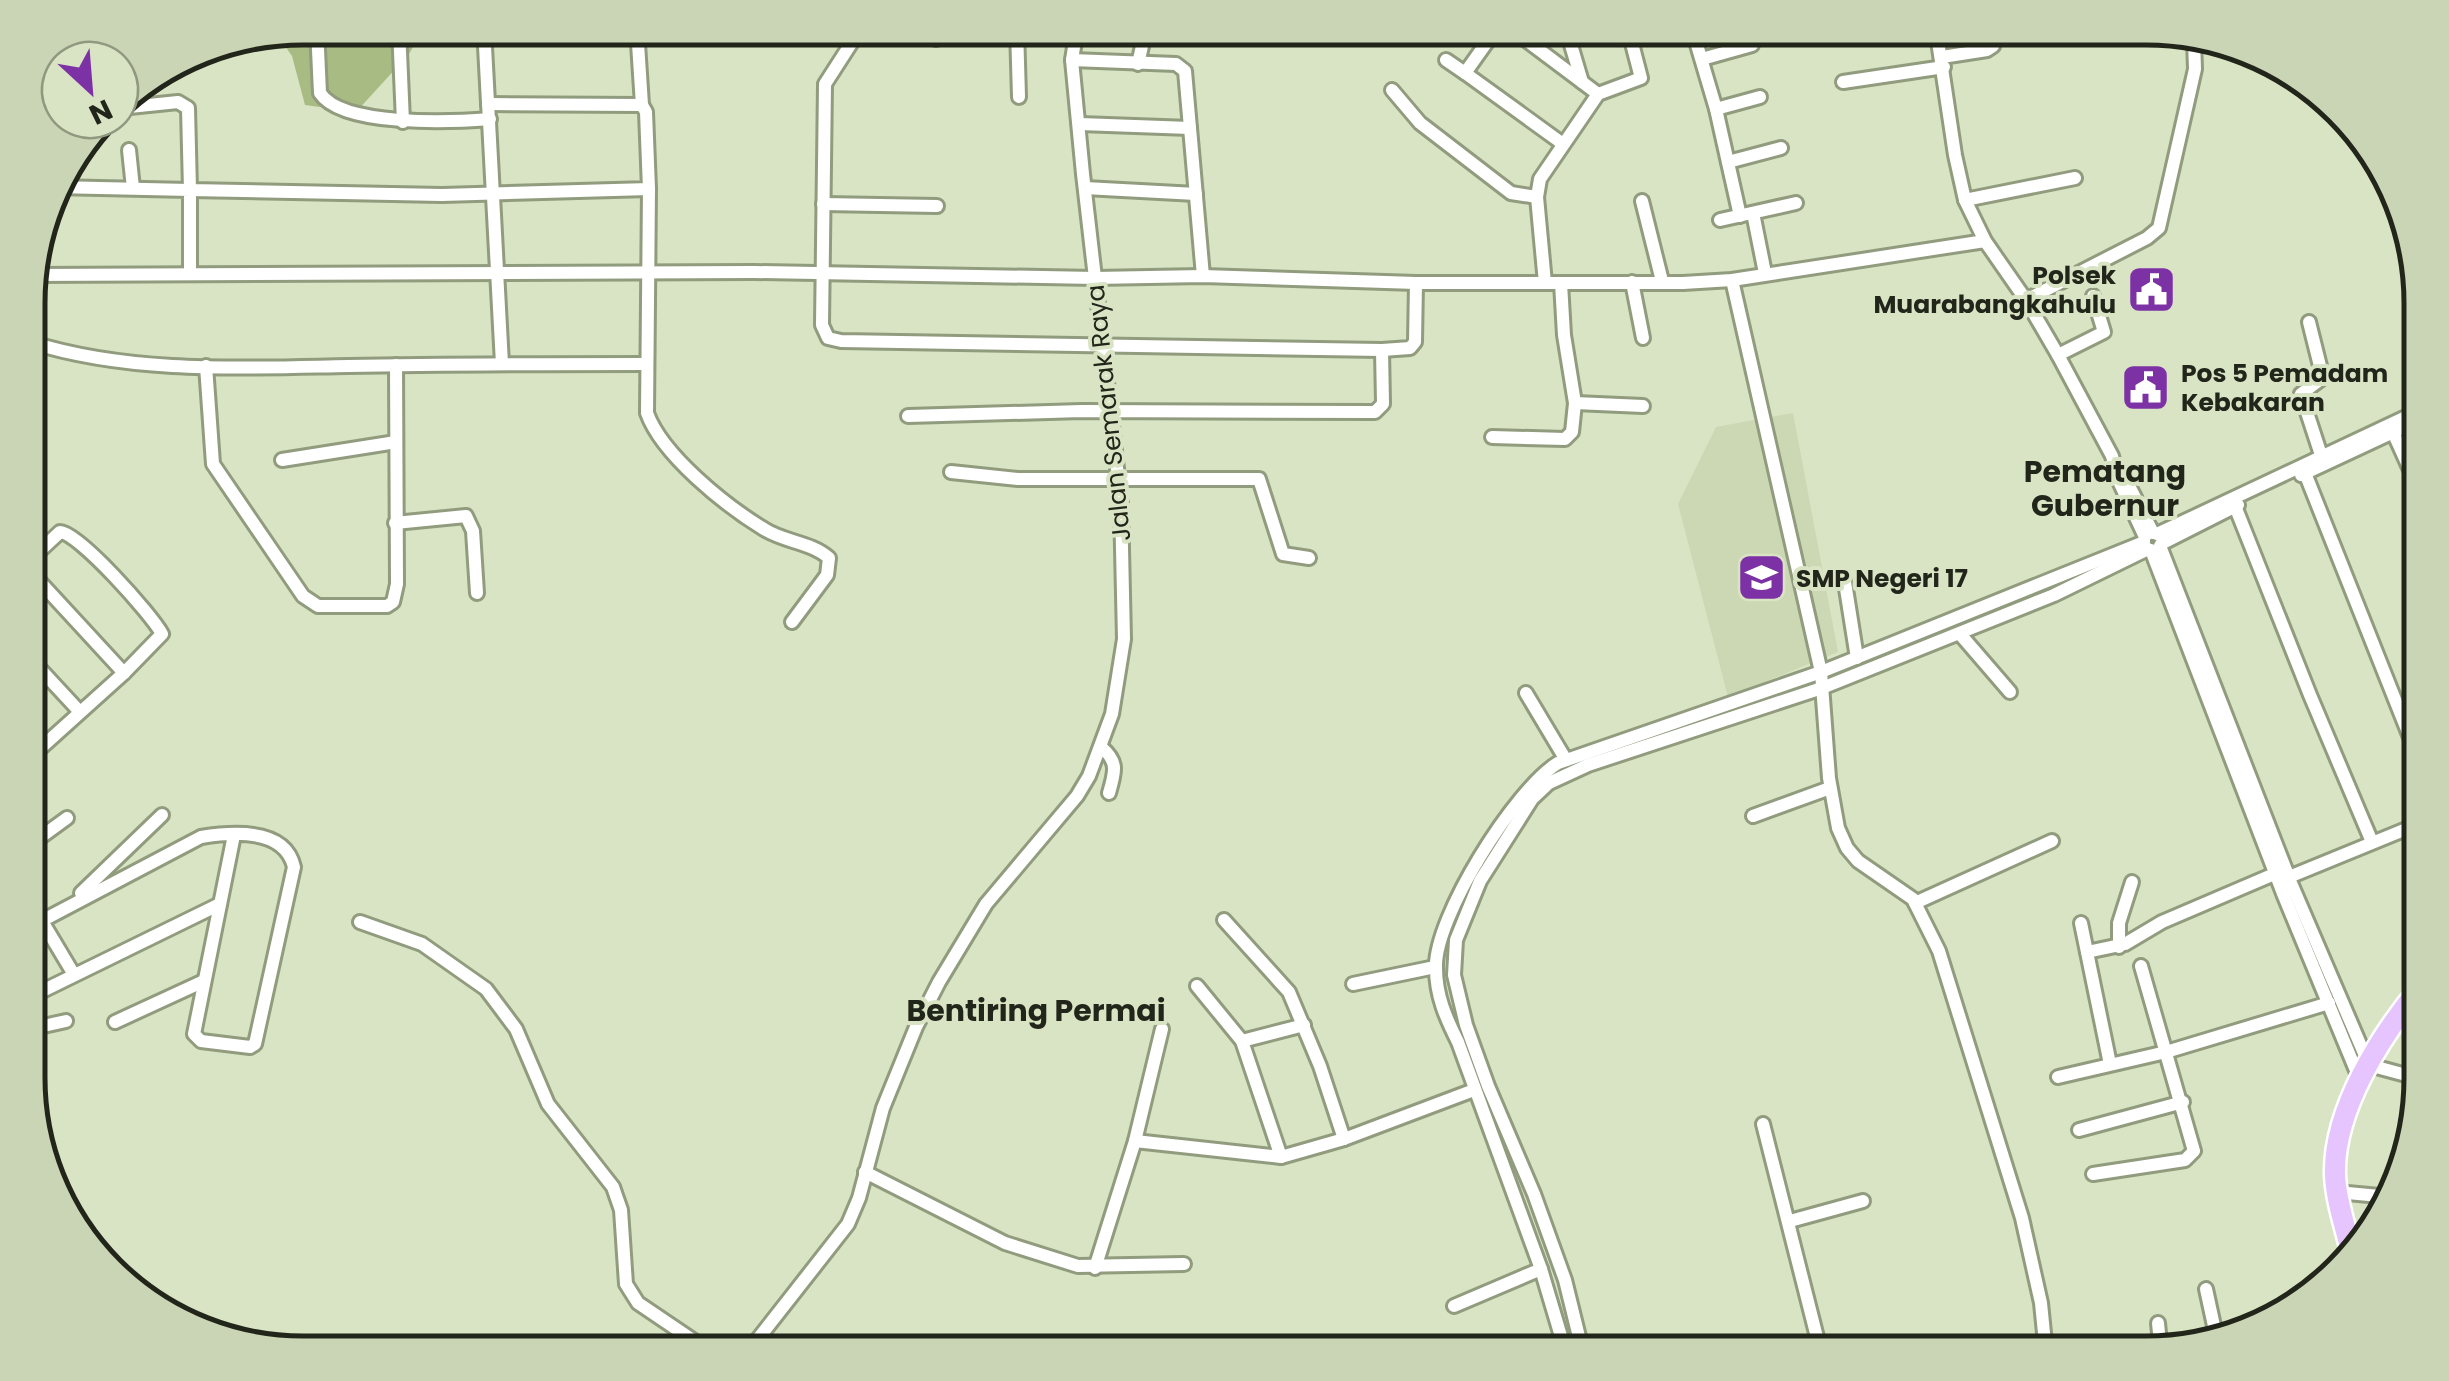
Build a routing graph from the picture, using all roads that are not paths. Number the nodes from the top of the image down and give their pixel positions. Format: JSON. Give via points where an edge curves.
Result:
{"nodes":[{"id":1,"x":1484,"y":45,"type":"edge"},
{"id":2,"x":1532,"y":45,"type":"edge"},
{"id":3,"x":1571,"y":45,"type":"edge"},
{"id":4,"x":1632,"y":45,"type":"edge"},
{"id":5,"x":1698,"y":45,"type":"edge"},
{"id":6,"x":1752,"y":45,"type":"dead end"},
{"id":7,"x":1940,"y":45,"type":"edge"},
{"id":8,"x":1993,"y":45,"type":"edge"},
{"id":9,"x":318,"y":46,"type":"edge"},
{"id":10,"x":400,"y":46,"type":"edge"},
{"id":11,"x":485,"y":46,"type":"edge"},
{"id":12,"x":638,"y":46,"type":"edge"},
{"id":13,"x":850,"y":46,"type":"edge"},
{"id":14,"x":1018,"y":46,"type":"edge"},
{"id":15,"x":1074,"y":46,"type":"edge"},
{"id":16,"x":1142,"y":46,"type":"edge"},
{"id":17,"x":2194,"y":50,"type":"edge"},
{"id":18,"x":1702,"y":59,"type":"junction"},
{"id":19,"x":1072,"y":60,"type":"junction"},
{"id":20,"x":1446,"y":60,"type":"dead end"},
{"id":21,"x":1943,"y":62,"type":"junction"},
{"id":22,"x":1138,"y":64,"type":"junction"},
{"id":23,"x":1464,"y":73,"type":"junction"},
{"id":24,"x":1843,"y":82,"type":"dead end"},
{"id":25,"x":1583,"y":85,"type":"junction"},
{"id":26,"x":1392,"y":90,"type":"dead end"},
{"id":27,"x":1598,"y":94,"type":"junction"},
{"id":28,"x":1019,"y":97,"type":"dead end"},
{"id":29,"x":1760,"y":97,"type":"dead end"},
{"id":30,"x":642,"y":105,"type":"junction"},
{"id":31,"x":140,"y":106,"type":"edge"},
{"id":32,"x":1716,"y":109,"type":"junction"},
{"id":33,"x":489,"y":112,"type":"junction"},
{"id":34,"x":402,"y":122,"type":"junction"},
{"id":35,"x":1080,"y":124,"type":"junction"},
{"id":36,"x":1190,"y":128,"type":"junction"},
{"id":37,"x":1563,"y":144,"type":"junction"},
{"id":38,"x":1781,"y":148,"type":"dead end"},
{"id":39,"x":130,"y":150,"type":"dead end"},
{"id":40,"x":1728,"y":162,"type":"junction"},
{"id":41,"x":2075,"y":178,"type":"dead end"},
{"id":42,"x":74,"y":187,"type":"edge"},
{"id":43,"x":132,"y":188,"type":"junction"},
{"id":44,"x":1084,"y":188,"type":"junction"},
{"id":45,"x":649,"y":189,"type":"junction"},
{"id":46,"x":190,"y":190,"type":"junction"},
{"id":47,"x":494,"y":191,"type":"junction"},
{"id":48,"x":1196,"y":194,"type":"junction"},
{"id":49,"x":1536,"y":197,"type":"junction"},
{"id":50,"x":1965,"y":200,"type":"junction"},
{"id":51,"x":1642,"y":201,"type":"dead end"},
{"id":52,"x":1796,"y":203,"type":"dead end"},
{"id":53,"x":823,"y":204,"type":"junction"},
{"id":54,"x":937,"y":206,"type":"dead end"},
{"id":55,"x":1746,"y":214,"type":"junction"},
{"id":56,"x":1720,"y":220,"type":"dead end"},
{"id":57,"x":1985,"y":241,"type":"junction"},
{"id":58,"x":650,"y":272,"type":"junction"},
{"id":59,"x":1765,"y":273,"type":"junction"},
{"id":60,"x":190,"y":274,"type":"junction"},
{"id":61,"x":497,"y":274,"type":"junction"},
{"id":62,"x":824,"y":274,"type":"junction"},
{"id":63,"x":47,"y":275,"type":"edge"},
{"id":64,"x":1202,"y":276,"type":"junction"},
{"id":65,"x":1095,"y":278,"type":"junction"},
{"id":66,"x":1732,"y":280,"type":"junction"},
{"id":67,"x":1632,"y":282,"type":"junction"},
{"id":68,"x":1662,"y":282,"type":"junction"},
{"id":69,"x":1416,"y":283,"type":"junction"},
{"id":70,"x":1552,"y":283,"type":"junction"},
{"id":71,"x":2093,"y":296,"type":"dead end"},
{"id":72,"x":2026,"y":300,"type":"junction"},
{"id":73,"x":2309,"y":322,"type":"dead end"},
{"id":74,"x":1643,"y":338,"type":"dead end"},
{"id":75,"x":1102,"y":344,"type":"junction"},
{"id":76,"x":45,"y":347,"type":"edge"},
{"id":77,"x":1382,"y":350,"type":"junction"},
{"id":78,"x":2058,"y":355,"type":"junction"},
{"id":79,"x":502,"y":364,"type":"junction"},
{"id":80,"x":646,"y":364,"type":"junction"},
{"id":81,"x":396,"y":365,"type":"junction"},
{"id":82,"x":206,"y":366,"type":"junction"},
{"id":83,"x":1574,"y":404,"type":"junction"},
{"id":84,"x":1643,"y":406,"type":"dead end"},
{"id":85,"x":1111,"y":412,"type":"junction"},
{"id":86,"x":908,"y":416,"type":"dead end"},
{"id":87,"x":2403,"y":418,"type":"edge"},
{"id":88,"x":2403,"y":428,"type":"edge"},
{"id":89,"x":2394,"y":432,"type":"junction"},
{"id":90,"x":1492,"y":438,"type":"dead end"},
{"id":91,"x":396,"y":442,"type":"junction"},
{"id":92,"x":2403,"y":453,"type":"edge"},
{"id":93,"x":2321,"y":456,"type":"junction"},
{"id":94,"x":282,"y":460,"type":"dead end"},
{"id":95,"x":951,"y":472,"type":"dead end"},
{"id":96,"x":2305,"y":473,"type":"junction"},
{"id":97,"x":1120,"y":477,"type":"junction"},
{"id":98,"x":2235,"y":506,"type":"junction"},
{"id":99,"x":395,"y":523,"type":"junction"},
{"id":100,"x":2152,"y":542,"type":"junction"},
{"id":101,"x":45,"y":546,"type":"edge"},
{"id":102,"x":1309,"y":558,"type":"dead end"},
{"id":103,"x":1844,"y":576,"type":"dead end"},
{"id":104,"x":45,"y":587,"type":"edge"},
{"id":105,"x":477,"y":594,"type":"dead end"},
{"id":106,"x":792,"y":622,"type":"dead end"},
{"id":107,"x":1960,"y":634,"type":"junction"},
{"id":108,"x":1857,"y":658,"type":"junction"},
{"id":109,"x":1821,"y":672,"type":"junction"},
{"id":110,"x":124,"y":673,"type":"junction"},
{"id":111,"x":45,"y":674,"type":"edge"},
{"id":112,"x":1822,"y":688,"type":"junction"},
{"id":113,"x":1526,"y":692,"type":"dead end"},
{"id":114,"x":2010,"y":692,"type":"dead end"},
{"id":115,"x":80,"y":712,"type":"junction"},
{"id":116,"x":2403,"y":720,"type":"edge"},
{"id":117,"x":45,"y":742,"type":"edge"},
{"id":118,"x":1101,"y":747,"type":"junction"},
{"id":119,"x":1566,"y":760,"type":"junction"},
{"id":120,"x":1830,"y":788,"type":"junction"},
{"id":121,"x":1109,"y":793,"type":"dead end"},
{"id":122,"x":162,"y":815,"type":"dead end"},
{"id":123,"x":1753,"y":816,"type":"dead end"},
{"id":124,"x":66,"y":818,"type":"dead end"},
{"id":125,"x":2403,"y":830,"type":"edge"},
{"id":126,"x":45,"y":834,"type":"edge"},
{"id":127,"x":234,"y":835,"type":"junction"},
{"id":128,"x":2052,"y":840,"type":"dead end"},
{"id":129,"x":2372,"y":842,"type":"junction"},
{"id":130,"x":2284,"y":873,"type":"junction"},
{"id":131,"x":2132,"y":882,"type":"dead end"},
{"id":132,"x":1915,"y":903,"type":"junction"},
{"id":133,"x":220,"y":904,"type":"junction"},
{"id":134,"x":67,"y":906,"type":"junction"},
{"id":135,"x":45,"y":919,"type":"edge"},
{"id":136,"x":1224,"y":920,"type":"dead end"},
{"id":137,"x":360,"y":922,"type":"dead end"},
{"id":138,"x":2082,"y":923,"type":"dead end"},
{"id":139,"x":45,"y":936,"type":"edge"},
{"id":140,"x":1440,"y":940,"type":"junction"},
{"id":141,"x":1456,"y":940,"type":"junction"},
{"id":142,"x":2118,"y":947,"type":"junction"},
{"id":143,"x":2087,"y":952,"type":"junction"},
{"id":144,"x":2141,"y":966,"type":"dead end"},
{"id":145,"x":1436,"y":967,"type":"junction"},
{"id":146,"x":73,"y":974,"type":"junction"},
{"id":147,"x":204,"y":980,"type":"junction"},
{"id":148,"x":1354,"y":984,"type":"dead end"},
{"id":149,"x":1197,"y":986,"type":"dead end"},
{"id":150,"x":45,"y":990,"type":"edge"},
{"id":151,"x":2328,"y":1003,"type":"junction"},
{"id":152,"x":2403,"y":1015,"type":"edge"},
{"id":153,"x":66,"y":1021,"type":"dead end"},
{"id":154,"x":115,"y":1022,"type":"dead end"},
{"id":155,"x":1304,"y":1024,"type":"junction"},
{"id":156,"x":45,"y":1026,"type":"edge"},
{"id":157,"x":1162,"y":1029,"type":"dead end"},
{"id":158,"x":1242,"y":1041,"type":"junction"},
{"id":159,"x":2166,"y":1052,"type":"junction"},
{"id":160,"x":2110,"y":1064,"type":"junction"},
{"id":161,"x":2365,"y":1073,"type":"junction"},
{"id":162,"x":2058,"y":1076,"type":"dead end"},
{"id":163,"x":2403,"y":1077,"type":"edge"},
{"id":164,"x":1474,"y":1090,"type":"junction"},
{"id":165,"x":2183,"y":1102,"type":"junction"},
{"id":166,"x":1763,"y":1124,"type":"dead end"},
{"id":167,"x":2079,"y":1130,"type":"dead end"},
{"id":168,"x":1344,"y":1139,"type":"junction"},
{"id":169,"x":1135,"y":1142,"type":"junction"},
{"id":170,"x":1280,"y":1157,"type":"junction"},
{"id":171,"x":866,"y":1172,"type":"junction"},
{"id":172,"x":2093,"y":1174,"type":"dead end"},
{"id":173,"x":2337,"y":1192,"type":"junction"},
{"id":174,"x":1534,"y":1194,"type":"junction"},
{"id":175,"x":2375,"y":1196,"type":"edge"},
{"id":176,"x":1863,"y":1201,"type":"dead end"},
{"id":177,"x":1516,"y":1202,"type":"junction"},
{"id":178,"x":1790,"y":1220,"type":"junction"},
{"id":179,"x":2348,"y":1238,"type":"edge"},
{"id":180,"x":1184,"y":1264,"type":"dead end"},
{"id":181,"x":1095,"y":1268,"type":"junction"},
{"id":182,"x":1541,"y":1268,"type":"junction"},
{"id":183,"x":2206,"y":1290,"type":"dead end"},
{"id":184,"x":1454,"y":1306,"type":"dead end"},
{"id":185,"x":2158,"y":1323,"type":"dead end"},
{"id":186,"x":2214,"y":1326,"type":"edge"},
{"id":187,"x":1561,"y":1335,"type":"edge"},
{"id":188,"x":1580,"y":1335,"type":"edge"},
{"id":189,"x":1818,"y":1335,"type":"edge"},
{"id":190,"x":2045,"y":1335,"type":"edge"},
{"id":191,"x":2159,"y":1335,"type":"edge"},
{"id":192,"x":687,"y":1336,"type":"edge"},
{"id":193,"x":761,"y":1336,"type":"edge"}],
"edges":[{"from":1,"to":23,"type":"street"},
{"from":2,"to":25,"type":"street"},
{"from":3,"to":25,"type":"street"},
{"from":4,"to":27,"type":"street","via":[[1641,78]]},
{"from":5,"to":18,"type":"street"},
{"from":6,"to":18,"type":"street"},
{"from":7,"to":21,"type":"street"},
{"from":8,"to":21,"type":"street"},
{"from":9,"to":34,"type":"street","via":[[326,102]]},
{"from":10,"to":34,"type":"street"},
{"from":11,"to":33,"type":"street"},
{"from":12,"to":30,"type":"street"},
{"from":13,"to":53,"type":"street","via":[[825,84]]},
{"from":14,"to":28,"type":"street"},
{"from":15,"to":19,"type":"street","name":"Jalan Semarak Raya"},
{"from":16,"to":22,"type":"street"},
{"from":17,"to":72,"type":"street","via":[[2159,228]]},
{"from":18,"to":32,"type":"street"},
{"from":19,"to":22,"type":"street"},
{"from":19,"to":35,"type":"street","name":"Jalan Semarak Raya"},
{"from":20,"to":23,"type":"street"},
{"from":21,"to":24,"type":"street"},
{"from":21,"to":50,"type":"street"},
{"from":22,"to":36,"type":"street","via":[[1182,67]]},
{"from":23,"to":37,"type":"street"},
{"from":25,"to":27,"type":"street"},
{"from":26,"to":49,"type":"street","via":[[1420,123],[1511,193]]},
{"from":27,"to":37,"type":"street"},
{"from":29,"to":32,"type":"street"},
{"from":30,"to":33,"type":"street"},
{"from":30,"to":45,"type":"street"},
{"from":31,"to":46,"type":"street","via":[[178,102],[188,108]]},
{"from":32,"to":40,"type":"street"},
{"from":33,"to":34,"type":"street"},
{"from":33,"to":47,"type":"street"},
{"from":35,"to":36,"type":"street"},
{"from":35,"to":44,"type":"street","name":"Jalan Semarak Raya"},
{"from":36,"to":48,"type":"street"},
{"from":37,"to":49,"type":"street","via":[[1540,178]]},
{"from":38,"to":40,"type":"street"},
{"from":39,"to":43,"type":"street"},
{"from":40,"to":55,"type":"street"},
{"from":41,"to":50,"type":"street"},
{"from":42,"to":43,"type":"street"},
{"from":43,"to":46,"type":"street"},
{"from":44,"to":48,"type":"street"},
{"from":44,"to":65,"type":"street","name":"Jalan Semarak Raya"},
{"from":45,"to":47,"type":"street"},
{"from":45,"to":58,"type":"street"},
{"from":46,"to":47,"type":"street"},
{"from":46,"to":60,"type":"street"},
{"from":47,"to":61,"type":"street"},
{"from":48,"to":64,"type":"street"},
{"from":49,"to":70,"type":"street"},
{"from":50,"to":57,"type":"street"},
{"from":51,"to":68,"type":"street"},
{"from":52,"to":55,"type":"street"},
{"from":53,"to":54,"type":"street"},
{"from":53,"to":62,"type":"street"},
{"from":55,"to":56,"type":"street"},
{"from":55,"to":59,"type":"street"},
{"from":57,"to":59,"type":"street"},
{"from":57,"to":72,"type":"street"},
{"from":58,"to":61,"type":"street"},
{"from":58,"to":62,"type":"street"},
{"from":58,"to":80,"type":"street"},
{"from":59,"to":66,"type":"street"},
{"from":60,"to":61,"type":"street"},
{"from":60,"to":63,"type":"street"},
{"from":61,"to":79,"type":"street"},
{"from":62,"to":65,"type":"street"},
{"from":62,"to":75,"type":"street","via":[[822,325],[828,338]]},
{"from":64,"to":65,"type":"street"},
{"from":64,"to":69,"type":"street"},
{"from":65,"to":75,"type":"street","name":"Jalan Semarak Raya"},
{"from":66,"to":68,"type":"street"},
{"from":66,"to":109,"type":"street"},
{"from":67,"to":68,"type":"street"},
{"from":67,"to":70,"type":"street"},
{"from":67,"to":74,"type":"street"},
{"from":69,"to":70,"type":"street"},
{"from":69,"to":77,"type":"street","via":[[1414,346]]},
{"from":70,"to":83,"type":"street"},
{"from":71,"to":78,"type":"street","via":[[2104,332]]},
{"from":72,"to":78,"type":"street"},
{"from":73,"to":93,"type":"street","via":[[2322,374],[2301,394]]},
{"from":75,"to":77,"type":"street"},
{"from":75,"to":85,"type":"street","name":"Jalan Semarak Raya"},
{"from":76,"to":82,"type":"street","via":[[74,356]]},
{"from":77,"to":85,"type":"street","via":[[1383,404],[1375,412]]},
{"from":78,"to":100,"type":"street"},
{"from":79,"to":80,"type":"street"},
{"from":79,"to":81,"type":"street"},
{"from":80,"to":106,"type":"street","via":[[648,413],[665,444],[764,530],[828,558],[827,575]]},
{"from":81,"to":82,"type":"street"},
{"from":81,"to":91,"type":"street"},
{"from":82,"to":99,"type":"street","via":[[212,464],[303,596],[318,606],[393,602]]},
{"from":83,"to":84,"type":"street"},
{"from":83,"to":90,"type":"street","via":[[1568,438]]},
{"from":85,"to":86,"type":"street"},
{"from":85,"to":97,"type":"street","name":"Jalan Semarak Raya"},
{"from":87,"to":93,"type":"street"},
{"from":88,"to":89,"type":"street"},
{"from":89,"to":92,"type":"street"},
{"from":89,"to":96,"type":"street"},
{"from":91,"to":94,"type":"street"},
{"from":91,"to":99,"type":"street"},
{"from":93,"to":100,"type":"street"},
{"from":95,"to":97,"type":"street"},
{"from":96,"to":98,"type":"street"},
{"from":96,"to":116,"type":"street"},
{"from":97,"to":102,"type":"street","via":[[1259,479],[1284,554]]},
{"from":97,"to":118,"type":"street","name":"Jalan Semarak Raya","via":[[1124,632]]},
{"from":98,"to":100,"type":"street"},
{"from":98,"to":129,"type":"street"},
{"from":99,"to":105,"type":"street","via":[[466,516]]},
{"from":100,"to":107,"type":"street","via":[[2068,589]]},
{"from":100,"to":108,"type":"street"},
{"from":100,"to":130,"type":"street"},
{"from":101,"to":110,"type":"street","via":[[68,532],[158,627],[158,640]]},
{"from":103,"to":108,"type":"street"},
{"from":104,"to":110,"type":"street"},
{"from":107,"to":112,"type":"street"},
{"from":107,"to":114,"type":"street"},
{"from":108,"to":109,"type":"street"},
{"from":109,"to":112,"type":"street"},
{"from":109,"to":119,"type":"street"},
{"from":110,"to":115,"type":"street"},
{"from":111,"to":115,"type":"street"},
{"from":112,"to":120,"type":"street"},
{"from":112,"to":141,"type":"street","via":[[1549,783],[1500,845]]},
{"from":113,"to":119,"type":"street"},
{"from":115,"to":117,"type":"street"},
{"from":118,"to":121,"type":"street","via":[[1116,767]]},
{"from":118,"to":171,"type":"street","name":"Jalan Semarak Raya","via":[[1077,796],[961,942],[902,1060]]},
{"from":119,"to":140,"type":"street","via":[[1538,777],[1508,812]]},
{"from":120,"to":123,"type":"street"},
{"from":120,"to":132,"type":"street","via":[[1847,848]]},
{"from":122,"to":134,"type":"street"},
{"from":124,"to":126,"type":"street"},
{"from":125,"to":129,"type":"street"},
{"from":127,"to":133,"type":"street"},
{"from":127,"to":134,"type":"street","via":[[190,840]]},
{"from":127,"to":147,"type":"street","via":[[271,838],[294,867],[255,1044],[196,1039]]},
{"from":128,"to":132,"type":"street"},
{"from":129,"to":130,"type":"street"},
{"from":130,"to":142,"type":"street"},
{"from":130,"to":151,"type":"street"},
{"from":130,"to":161,"type":"street"},
{"from":131,"to":142,"type":"street"},
{"from":132,"to":190,"type":"street","via":[[1939,951],[2022,1218]]},
{"from":133,"to":146,"type":"street"},
{"from":133,"to":147,"type":"street"},
{"from":134,"to":135,"type":"street"},
{"from":136,"to":155,"type":"street","via":[[1288,992]]},
{"from":137,"to":192,"type":"street","via":[[422,944],[486,989],[516,1029],[548,1104],[613,1187],[626,1284],[638,1303]]},
{"from":138,"to":143,"type":"street"},
{"from":139,"to":146,"type":"street"},
{"from":140,"to":141,"type":"street"},
{"from":140,"to":145,"type":"street"},
{"from":141,"to":174,"type":"street","via":[[1454,976],[1466,1025]]},
{"from":142,"to":143,"type":"street"},
{"from":143,"to":160,"type":"street"},
{"from":144,"to":159,"type":"street"},
{"from":145,"to":148,"type":"street"},
{"from":145,"to":164,"type":"street","via":[[1441,1008]]},
{"from":146,"to":150,"type":"street"},
{"from":147,"to":154,"type":"street"},
{"from":149,"to":158,"type":"street"},
{"from":151,"to":159,"type":"street"},
{"from":151,"to":161,"type":"street"},
{"from":152,"to":161,"type":"highway"},
{"from":153,"to":156,"type":"street"},
{"from":155,"to":158,"type":"street"},
{"from":155,"to":168,"type":"street"},
{"from":157,"to":169,"type":"street"},
{"from":158,"to":170,"type":"street"},
{"from":159,"to":160,"type":"street"},
{"from":159,"to":165,"type":"street"},
{"from":160,"to":162,"type":"street"},
{"from":161,"to":163,"type":"street"},
{"from":161,"to":173,"type":"highway","via":[[2337,1142]]},
{"from":164,"to":168,"type":"street"},
{"from":164,"to":177,"type":"street"},
{"from":165,"to":167,"type":"street"},
{"from":165,"to":172,"type":"street","via":[[2194,1145],[2185,1160]]},
{"from":166,"to":178,"type":"street"},
{"from":168,"to":170,"type":"street"},
{"from":169,"to":170,"type":"street"},
{"from":169,"to":181,"type":"street"},
{"from":171,"to":181,"type":"street","via":[[1005,1242]]},
{"from":171,"to":193,"type":"street","name":"Jalan Semarak Raya","via":[[841,1234]]},
{"from":173,"to":175,"type":"street"},
{"from":173,"to":179,"type":"highway"},
{"from":174,"to":177,"type":"street"},
{"from":174,"to":188,"type":"street"},
{"from":176,"to":178,"type":"street"},
{"from":177,"to":182,"type":"street"},
{"from":178,"to":189,"type":"street"},
{"from":180,"to":181,"type":"street"},
{"from":182,"to":184,"type":"street"},
{"from":182,"to":187,"type":"street"},
{"from":183,"to":186,"type":"street"},
{"from":185,"to":191,"type":"street"}]}
